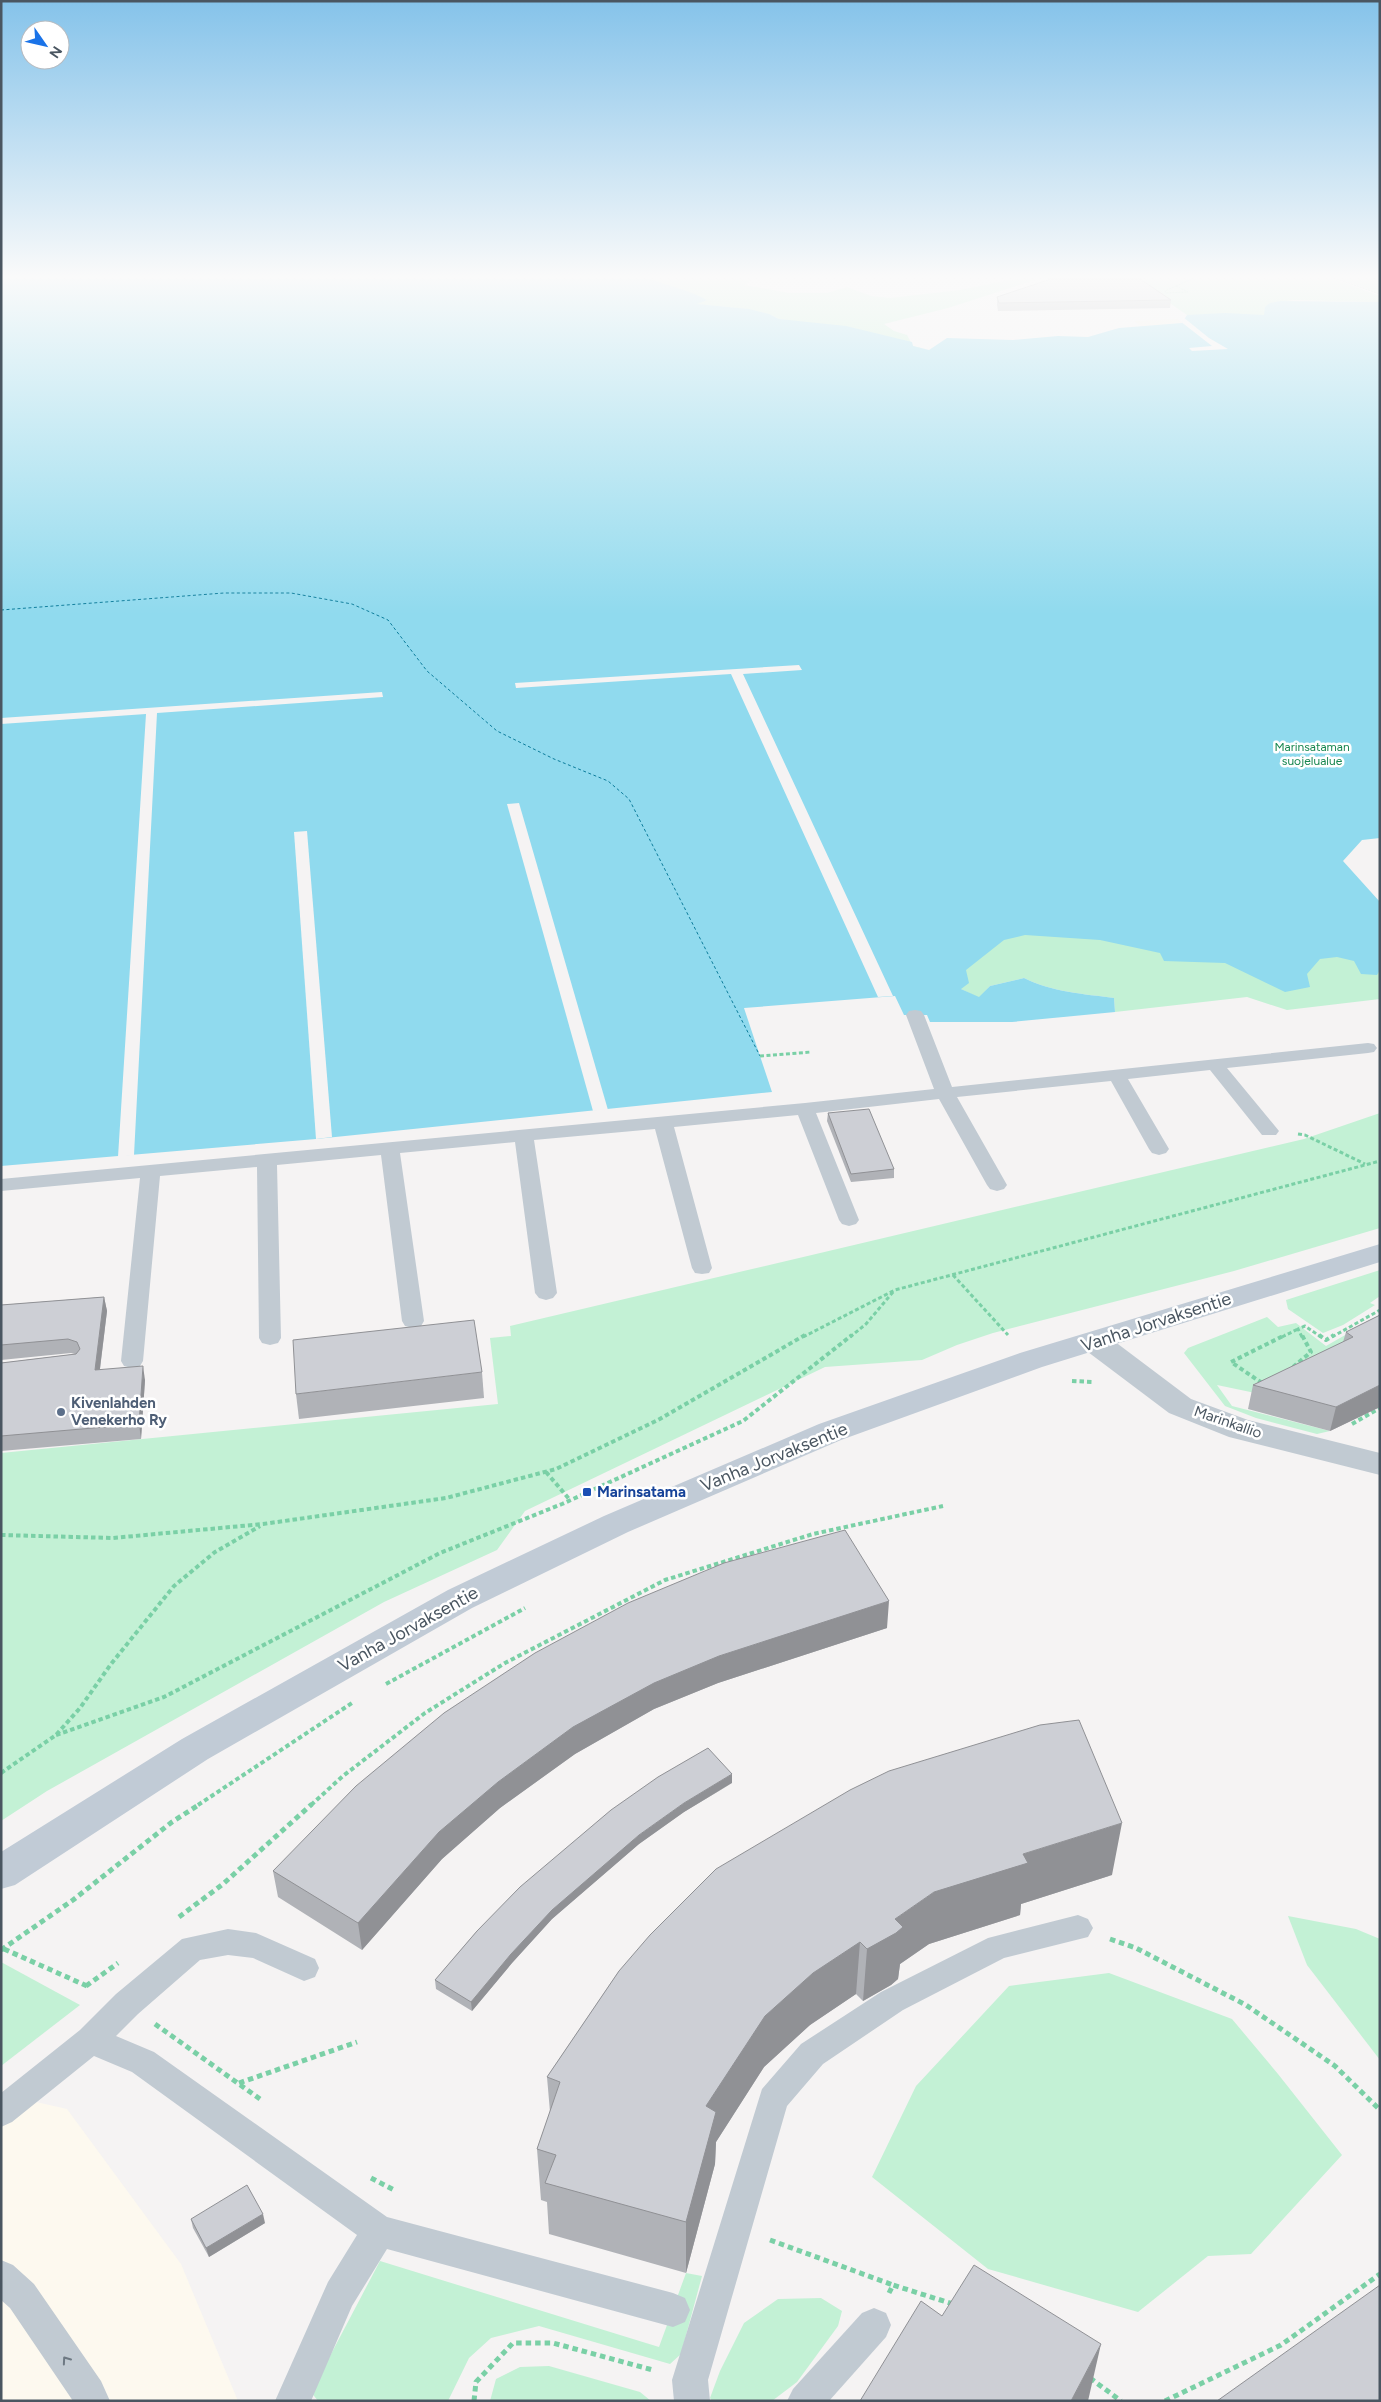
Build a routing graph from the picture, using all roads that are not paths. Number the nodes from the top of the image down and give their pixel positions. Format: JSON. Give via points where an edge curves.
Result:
{"nodes":[{"id":1,"x":915,"y":1015,"type":"dead end"},
{"id":2,"x":1368,"y":1048,"type":"dead end"},
{"id":3,"x":1215,"y":1065,"type":"junction"},
{"id":4,"x":1117,"y":1075,"type":"junction"},
{"id":5,"x":945,"y":1092,"type":"junction"},
{"id":6,"x":805,"y":1109,"type":"junction"},
{"id":7,"x":664,"y":1123,"type":"junction"},
{"id":8,"x":1268,"y":1130,"type":"road end"},
{"id":9,"x":524,"y":1136,"type":"junction"},
{"id":10,"x":390,"y":1149,"type":"junction"},
{"id":11,"x":1159,"y":1149,"type":"dead end"},
{"id":12,"x":267,"y":1160,"type":"junction"},
{"id":13,"x":151,"y":1171,"type":"junction"},
{"id":14,"x":1,"y":1185,"type":"edge"},
{"id":15,"x":998,"y":1185,"type":"dead end"},
{"id":16,"x":849,"y":1220,"type":"dead end"},
{"id":17,"x":1380,"y":1254,"type":"edge"},
{"id":18,"x":702,"y":1268,"type":"dead end"},
{"id":19,"x":546,"y":1293,"type":"dead end"},
{"id":20,"x":413,"y":1321,"type":"dead end"},
{"id":21,"x":270,"y":1338,"type":"dead end"},
{"id":22,"x":1095,"y":1342,"type":"junction"},
{"id":23,"x":132,"y":1361,"type":"dead end"},
{"id":24,"x":1380,"y":1464,"type":"edge"},
{"id":25,"x":1,"y":1873,"type":"edge"},
{"id":26,"x":1078,"y":1928,"type":"road end"},
{"id":27,"x":304,"y":1968,"type":"dead end"},
{"id":28,"x":91,"y":2040,"type":"junction"},
{"id":29,"x":1,"y":2112,"type":"edge"},
{"id":30,"x":378,"y":2231,"type":"junction"},
{"id":31,"x":1,"y":2277,"type":"edge"},
{"id":32,"x":673,"y":2310,"type":"dead end"},
{"id":33,"x":874,"y":2325,"type":"road end"},
{"id":34,"x":691,"y":2391,"type":"edge"},
{"id":35,"x":92,"y":2401,"type":"edge"},
{"id":36,"x":293,"y":2401,"type":"edge"},
{"id":37,"x":805,"y":2401,"type":"edge"}],
"edges":[{"from":1,"to":5,"type":"lane"},
{"from":2,"to":3,"type":"lane"},
{"from":3,"to":4,"type":"lane"},
{"from":3,"to":8,"type":"lane"},
{"from":4,"to":5,"type":"lane"},
{"from":4,"to":11,"type":"lane"},
{"from":5,"to":6,"type":"lane"},
{"from":5,"to":15,"type":"lane"},
{"from":6,"to":7,"type":"lane"},
{"from":6,"to":16,"type":"lane"},
{"from":7,"to":9,"type":"lane"},
{"from":7,"to":18,"type":"lane"},
{"from":9,"to":10,"type":"lane"},
{"from":9,"to":19,"type":"lane"},
{"from":10,"to":12,"type":"lane"},
{"from":10,"to":20,"type":"lane"},
{"from":12,"to":13,"type":"lane"},
{"from":12,"to":21,"type":"lane"},
{"from":13,"to":14,"type":"lane"},
{"from":13,"to":23,"type":"lane"},
{"from":17,"to":22,"type":"main road","name":"Vanha Jorvaksentie"},
{"from":22,"to":24,"type":"street","name":"Marinkallio","via":[[1180,1406],[1240,1429]]},
{"from":22,"to":25,"type":"main road","name":"Vanha Jorvaksentie","via":[[1031,1360],[830,1432],[616,1524],[460,1599],[195,1748]]},
{"from":26,"to":34,"type":"lane","via":[[998,1947],[892,2001],[812,2054],[773,2099],[734,2227]]},
{"from":27,"to":28,"type":"lane","via":[[256,1946],[228,1942],[192,1948]]},
{"from":28,"to":29,"type":"lane"},
{"from":28,"to":30,"type":"lane","via":[[143,2062]]},
{"from":30,"to":32,"type":"lane"},
{"from":30,"to":36,"type":"lane","via":[[340,2294]]},
{"from":35,"to":31,"type":"lane","one_way":true,"via":[[22,2296]]},
{"from":33,"to":37,"type":"lane"}]}
